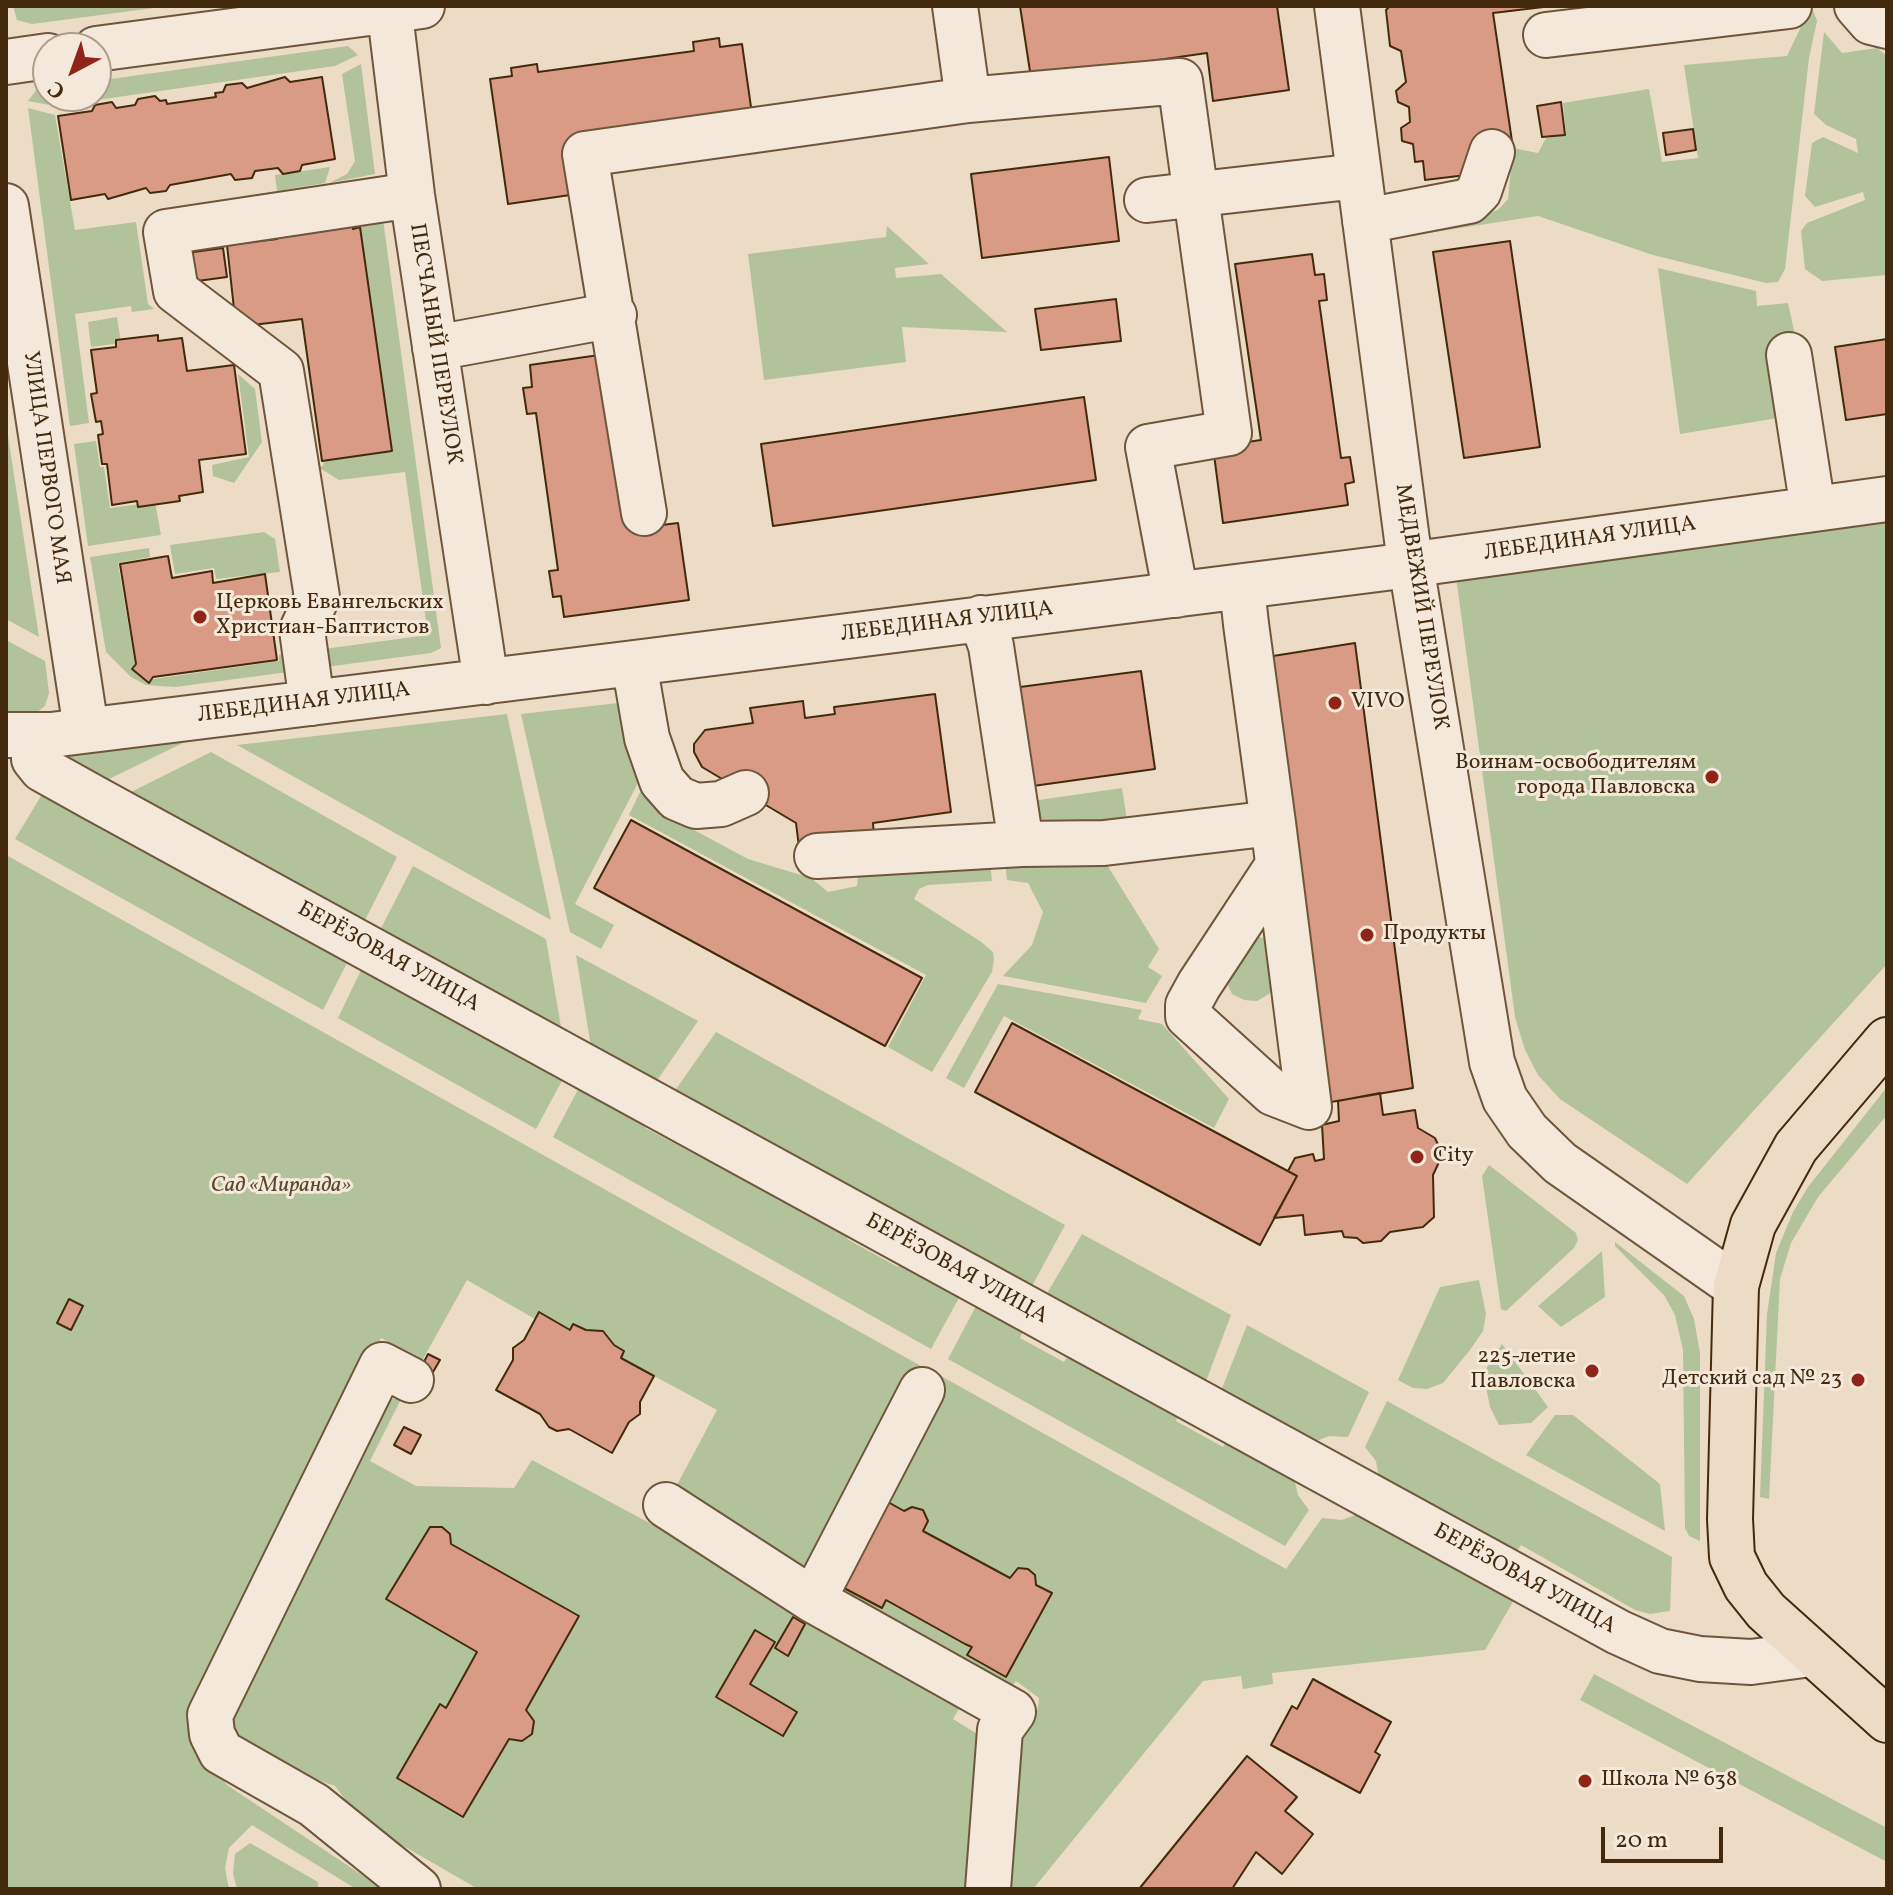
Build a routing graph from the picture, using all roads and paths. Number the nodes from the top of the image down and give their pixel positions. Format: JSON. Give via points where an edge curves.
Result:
{"nodes":[{"id":1,"x":955,"y":6,"type":"edge"},
{"id":2,"x":1337,"y":6,"type":"edge"},
{"id":3,"x":1789,"y":6,"type":"edge"},
{"id":4,"x":1857,"y":6,"type":"edge"},
{"id":5,"x":400,"y":7,"type":"edge"},
{"id":6,"x":1638,"y":15,"type":"edge"},
{"id":7,"x":1887,"y":26,"type":"edge"},
{"id":8,"x":1546,"y":35,"type":"dead end"},
{"id":9,"x":112,"y":47,"type":"edge"},
{"id":10,"x":32,"y":58,"type":"edge"},
{"id":11,"x":6,"y":62,"type":"edge"},
{"id":12,"x":968,"y":100,"type":"junction"},
{"id":13,"x":1492,"y":152,"type":"dead end"},
{"id":14,"x":1358,"y":176,"type":"junction"},
{"id":15,"x":1195,"y":194,"type":"junction"},
{"id":16,"x":412,"y":195,"type":"junction"},
{"id":17,"x":1147,"y":200,"type":"dead end"},
{"id":18,"x":6,"y":206,"type":"edge"},
{"id":19,"x":1365,"y":221,"type":"junction"},
{"id":20,"x":614,"y":315,"type":"junction"},
{"id":21,"x":435,"y":348,"type":"junction"},
{"id":22,"x":1789,"y":355,"type":"dead end"},
{"id":23,"x":1887,"y":499,"type":"edge"},
{"id":24,"x":1813,"y":509,"type":"junction"},
{"id":25,"x":644,"y":513,"type":"dead end"},
{"id":26,"x":1412,"y":564,"type":"junction"},
{"id":27,"x":1242,"y":587,"type":"junction"},
{"id":28,"x":1176,"y":595,"type":"junction"},
{"id":29,"x":981,"y":618,"type":"junction"},
{"id":30,"x":634,"y":663,"type":"junction"},
{"id":31,"x":486,"y":682,"type":"junction"},
{"id":32,"x":312,"y":703,"type":"junction"},
{"id":33,"x":86,"y":729,"type":"junction"},
{"id":34,"x":20,"y":747,"type":"edge"},
{"id":35,"x":746,"y":793,"type":"dead end"},
{"id":36,"x":1273,"y":823,"type":"junction"},
{"id":37,"x":1021,"y":844,"type":"junction"},
{"id":38,"x":817,"y":856,"type":"dead end"},
{"id":39,"x":1278,"y":865,"type":"junction"},
{"id":40,"x":1887,"y":1040,"type":"edge"},
{"id":41,"x":1736,"y":1286,"type":"junction"},
{"id":42,"x":411,"y":1380,"type":"dead end"},
{"id":43,"x":922,"y":1390,"type":"dead end"},
{"id":44,"x":666,"y":1505,"type":"dead end"},
{"id":45,"x":813,"y":1600,"type":"junction"},
{"id":46,"x":1811,"y":1654,"type":"junction"},
{"id":47,"x":1887,"y":1720,"type":"edge"},
{"id":48,"x":418,"y":1889,"type":"edge"},
{"id":49,"x":988,"y":1889,"type":"edge"}],
"edges":[{"from":1,"to":12,"type":"street"},
{"from":2,"to":14,"type":"street","name":"МЕДВЕЖИЙ ПЕРЕУЛОК"},
{"from":3,"to":6,"type":"street"},
{"from":4,"to":7,"type":"street","via":[[1871,22]]},
{"from":5,"to":9,"type":"street"},
{"from":5,"to":16,"type":"street","name":"ПЕСЧАНЫЙ ПЕРЕУЛОК"},
{"from":6,"to":8,"type":"street"},
{"from":10,"to":11,"type":"street"},
{"from":12,"to":15,"type":"street","via":[[1180,81]]},
{"from":12,"to":20,"type":"street","via":[[585,154]]},
{"from":13,"to":19,"type":"street","via":[[1479,191],[1469,201]]},
{"from":14,"to":15,"type":"street"},
{"from":14,"to":19,"type":"street","name":"МЕДВЕЖИЙ ПЕРЕУЛОК"},
{"from":15,"to":17,"type":"street"},
{"from":15,"to":28,"type":"street","via":[[1229,433],[1148,447]]},
{"from":16,"to":21,"type":"street","name":"ПЕСЧАНЫЙ ПЕРЕУЛОК"},
{"from":16,"to":32,"type":"street","via":[[166,232],[176,291],[281,371],[317,597],[302,630]]},
{"from":18,"to":33,"type":"street","name":"УЛИЦА ПЕРВОГО МАЯ"},
{"from":19,"to":26,"type":"street","name":"МЕДВЕЖИЙ ПЕРЕУЛОК"},
{"from":20,"to":21,"type":"street"},
{"from":20,"to":25,"type":"street"},
{"from":21,"to":31,"type":"street","name":"ПЕСЧАНЫЙ ПЕРЕУЛОК"},
{"from":22,"to":24,"type":"street"},
{"from":23,"to":24,"type":"street","name":"ЛЕБЕДИНАЯ УЛИЦА"},
{"from":24,"to":26,"type":"street","name":"ЛЕБЕДИНАЯ УЛИЦА"},
{"from":26,"to":27,"type":"street","name":"ЛЕБЕДИНАЯ УЛИЦА"},
{"from":26,"to":41,"type":"street","name":"МЕДВЕЖИЙ ПЕРЕУЛОК","via":[[1492,1062],[1505,1099],[1527,1131],[1560,1163]]},
{"from":27,"to":28,"type":"street","name":"ЛЕБЕДИНАЯ УЛИЦА"},
{"from":27,"to":36,"type":"street"},
{"from":28,"to":29,"type":"street","name":"ЛЕБЕДИНАЯ УЛИЦА"},
{"from":29,"to":30,"type":"street","name":"ЛЕБЕДИНАЯ УЛИЦА"},
{"from":29,"to":37,"type":"street","via":[[991,646]]},
{"from":30,"to":31,"type":"street","name":"ЛЕБЕДИНАЯ УЛИЦА"},
{"from":30,"to":35,"type":"street","via":[[647,738],[662,781],[677,798],[696,806],[721,804]]},
{"from":31,"to":32,"type":"street","name":"ЛЕБЕДИНАЯ УЛИЦА"},
{"from":32,"to":33,"type":"street","name":"ЛЕБЕДИНАЯ УЛИЦА"},
{"from":33,"to":34,"type":"street","name":"ЛЕБЕДИНАЯ УЛИЦА","via":[[25,738]]},
{"from":34,"to":46,"type":"street","name":"БЕРЁЗОВАЯ УЛИЦА","via":[[42,769],[107,805],[1618,1632],[1677,1656],[1751,1662]]},
{"from":36,"to":37,"type":"street","via":[[1104,843]]},
{"from":36,"to":39,"type":"street"},
{"from":37,"to":38,"type":"street"},
{"from":39,"to":39,"type":"street","via":[[1308,1092],[1309,1107],[1273,1093],[1188,1016],[1199,985]]},
{"from":40,"to":41,"type":"main road","via":[[1785,1164],[1753,1225]]},
{"from":41,"to":46,"type":"main road","via":[[1732,1557],[1766,1611]]},
{"from":42,"to":48,"type":"street","via":[[382,1365],[210,1715],[221,1752],[316,1793]]},
{"from":43,"to":45,"type":"street"},
{"from":44,"to":45,"type":"street"},
{"from":45,"to":49,"type":"street","via":[[1013,1712],[1000,1730]]},
{"from":46,"to":47,"type":"main road"}]}
